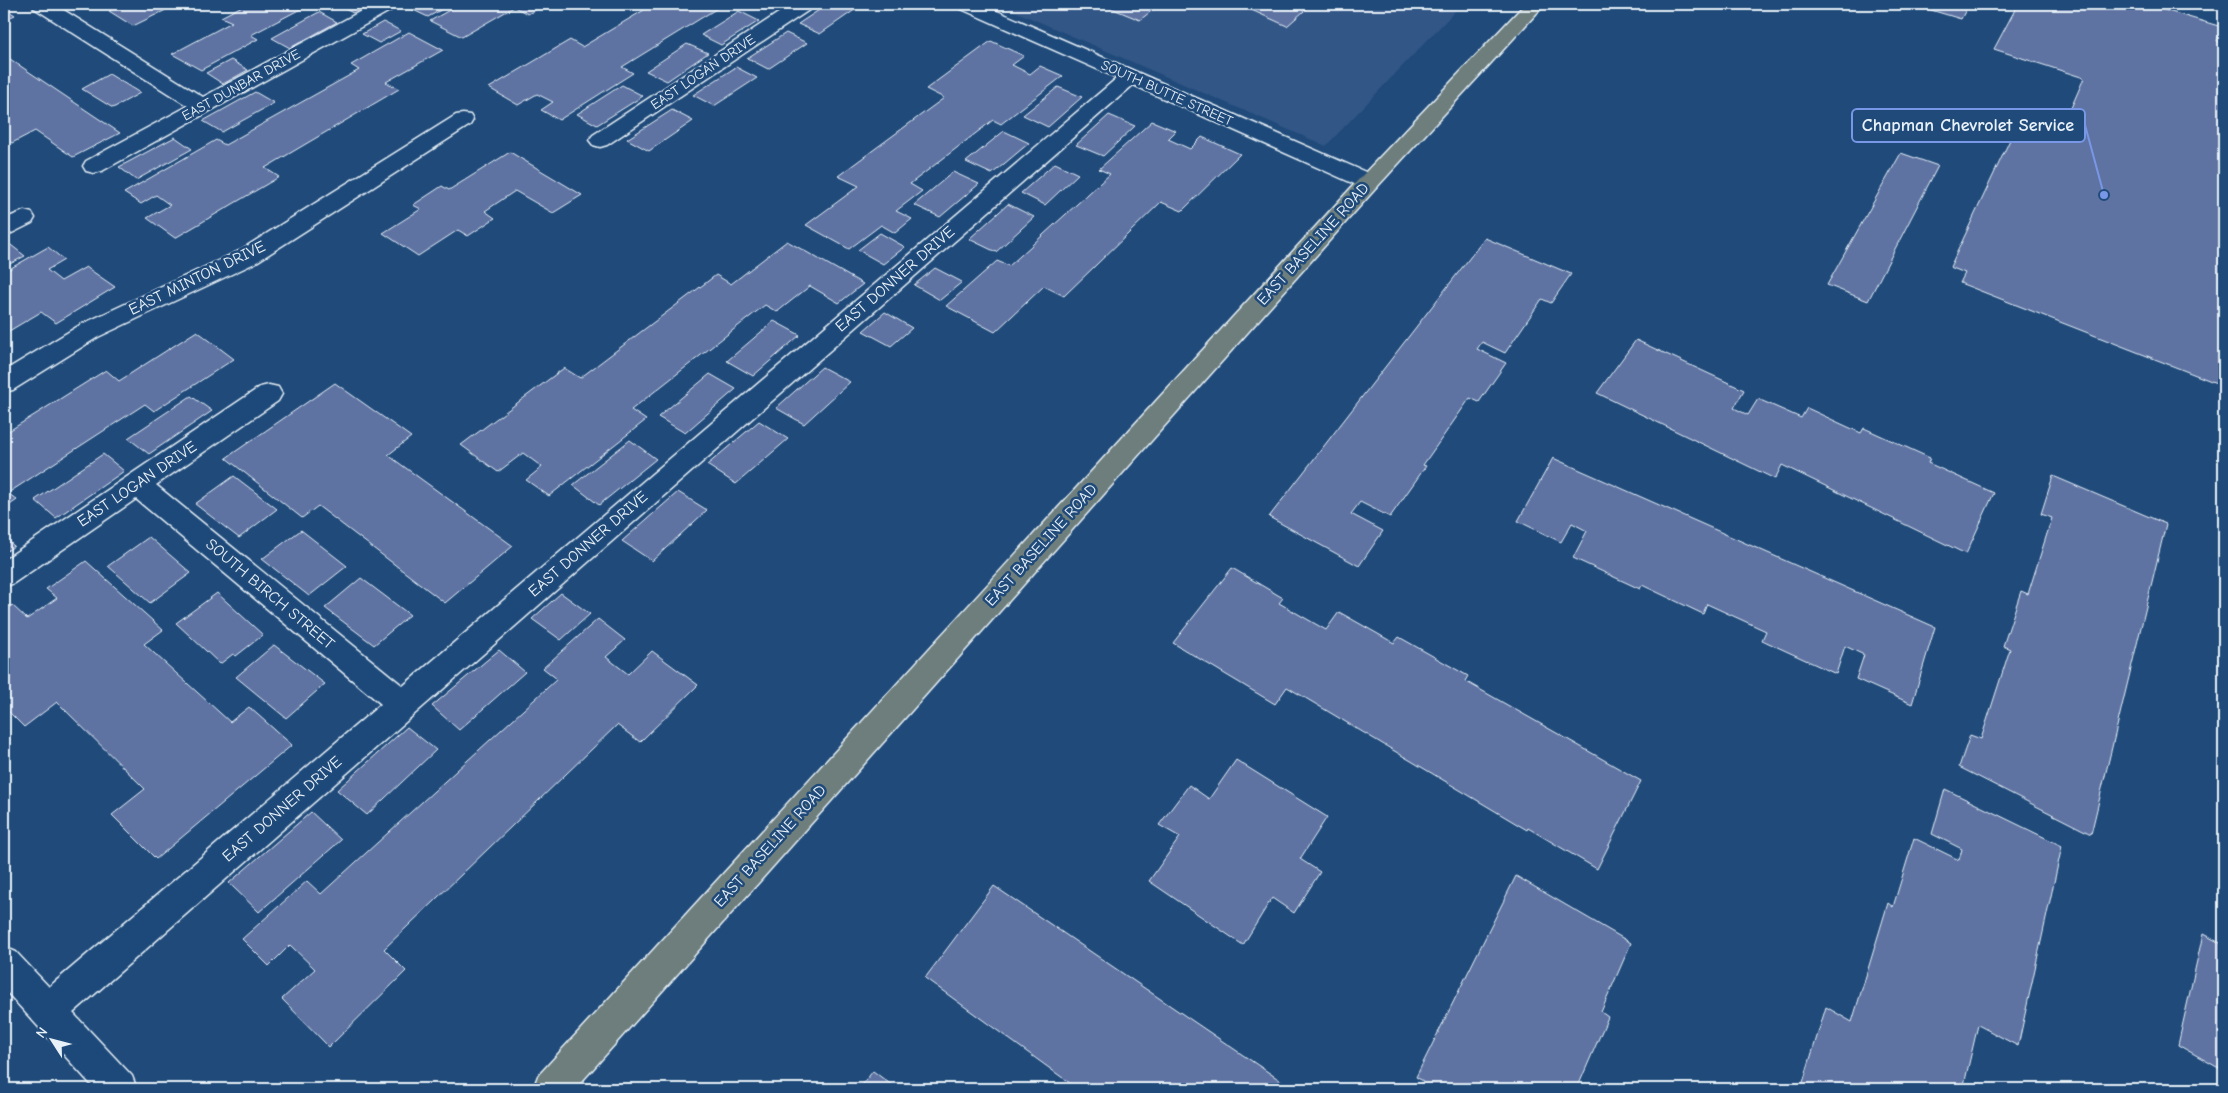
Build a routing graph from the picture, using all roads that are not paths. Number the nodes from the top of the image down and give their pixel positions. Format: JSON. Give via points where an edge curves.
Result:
{"nodes":[{"id":1,"x":41,"y":4,"type":"edge"},
{"id":2,"x":388,"y":4,"type":"edge"},
{"id":3,"x":805,"y":4,"type":"edge"},
{"id":4,"x":966,"y":4,"type":"edge"},
{"id":5,"x":1535,"y":4,"type":"edge"},
{"id":6,"x":1130,"y":77,"type":"junction"},
{"id":7,"x":203,"y":106,"type":"junction"},
{"id":8,"x":463,"y":120,"type":"dead end"},
{"id":9,"x":600,"y":140,"type":"dead end"},
{"id":10,"x":94,"y":166,"type":"dead end"},
{"id":11,"x":1368,"y":182,"type":"junction"},
{"id":12,"x":24,"y":218,"type":"dead end"},
{"id":13,"x":4,"y":229,"type":"edge"},
{"id":14,"x":4,"y":383,"type":"edge"},
{"id":15,"x":270,"y":394,"type":"dead end"},
{"id":16,"x":137,"y":484,"type":"junction"},
{"id":17,"x":4,"y":574,"type":"edge"},
{"id":18,"x":403,"y":704,"type":"junction"},
{"id":19,"x":4,"y":964,"type":"edge"},
{"id":20,"x":47,"y":1012,"type":"junction"},
{"id":21,"x":119,"y":1089,"type":"edge"},
{"id":22,"x":551,"y":1089,"type":"edge"}],
"edges":[{"from":1,"to":7,"type":"street"},
{"from":2,"to":7,"type":"street","name":"EAST DUNBAR DRIVE"},
{"from":3,"to":9,"type":"street","name":"EAST LOGAN DRIVE"},
{"from":4,"to":6,"type":"street","name":"SOUTH BUTTE STREET"},
{"from":5,"to":11,"type":"main road","name":"EAST BASELINE ROAD"},
{"from":6,"to":11,"type":"street","name":"SOUTH BUTTE STREET"},
{"from":6,"to":18,"type":"street","name":"EAST DONNER DRIVE"},
{"from":7,"to":10,"type":"street","name":"EAST DUNBAR DRIVE"},
{"from":8,"to":14,"type":"street","name":"EAST MINTON DRIVE","via":[[246,257],[89,332]]},
{"from":11,"to":22,"type":"main road","name":"EAST BASELINE ROAD"},
{"from":12,"to":13,"type":"street"},
{"from":15,"to":16,"type":"street","name":"EAST LOGAN DRIVE"},
{"from":16,"to":17,"type":"street","name":"EAST LOGAN DRIVE"},
{"from":16,"to":18,"type":"street","name":"SOUTH BIRCH STREET"},
{"from":18,"to":20,"type":"street","name":"EAST DONNER DRIVE"},
{"from":19,"to":20,"type":"street"},
{"from":20,"to":21,"type":"street"}]}
